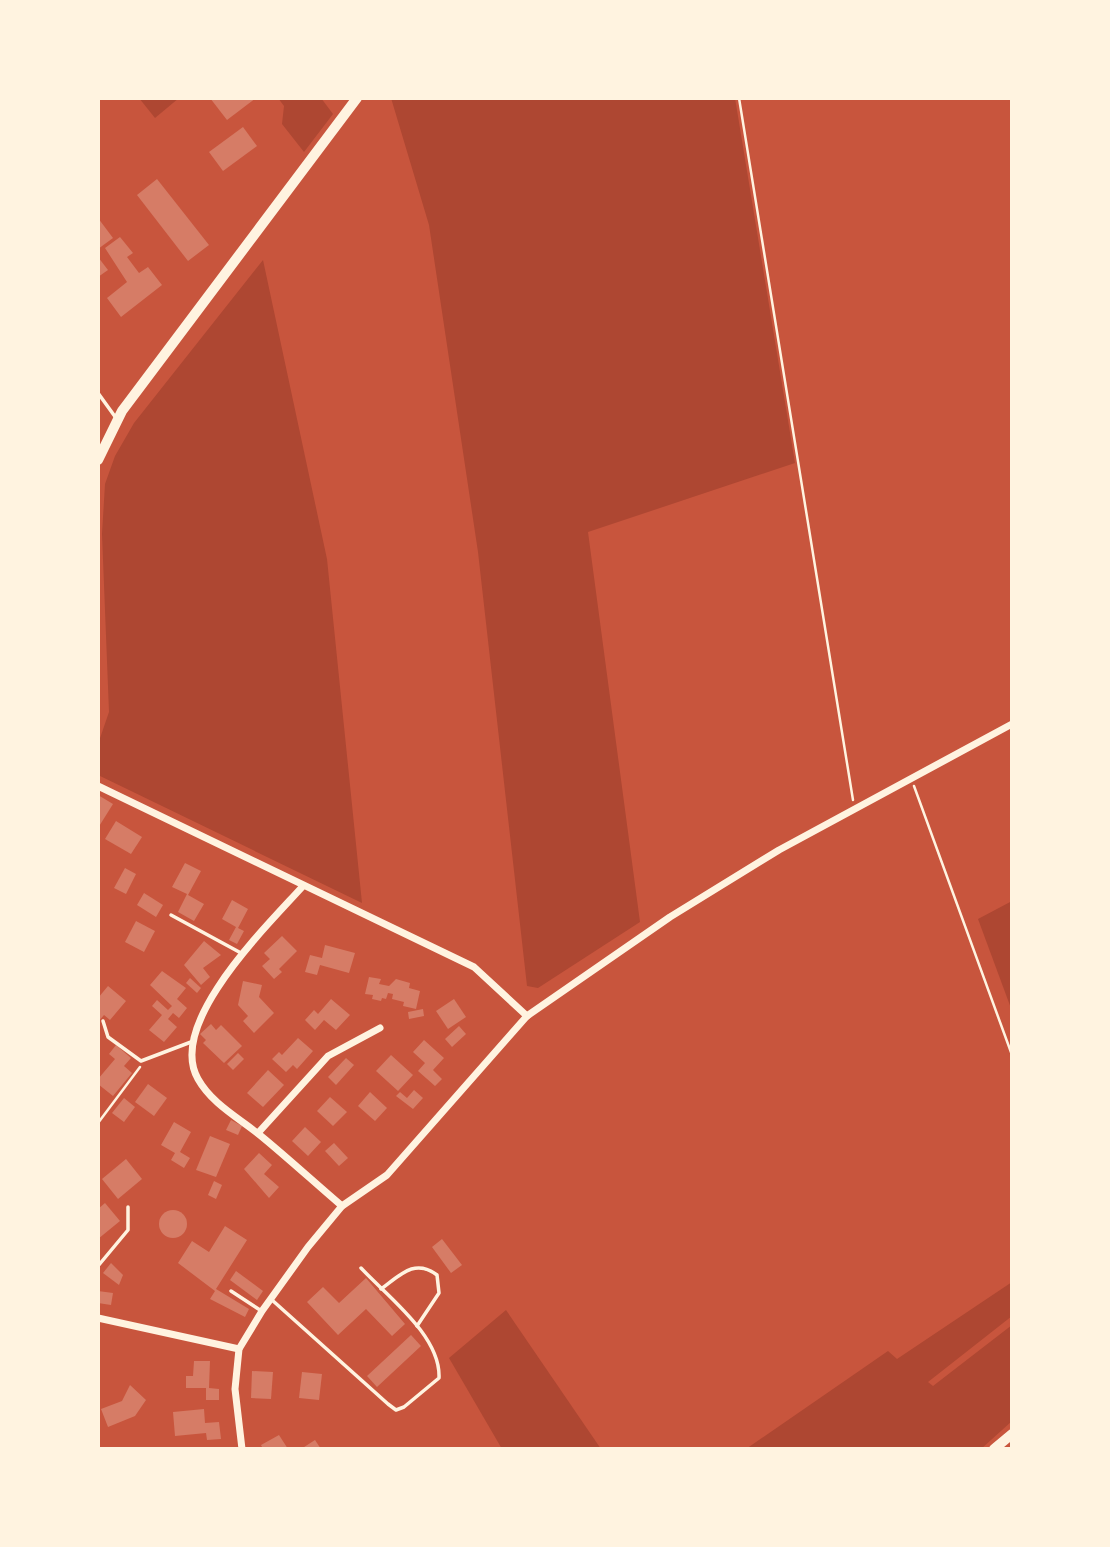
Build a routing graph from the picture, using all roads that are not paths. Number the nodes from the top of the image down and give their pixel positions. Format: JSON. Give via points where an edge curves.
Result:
{"nodes":[{"id":1,"x":357,"y":98,"type":"edge"},
{"id":2,"x":98,"y":393,"type":"edge"},
{"id":3,"x":117,"y":419,"type":"junction"},
{"id":4,"x":98,"y":460,"type":"edge"},
{"id":5,"x":1012,"y":724,"type":"edge"},
{"id":6,"x":98,"y":786,"type":"edge"},
{"id":7,"x":303,"y":886,"type":"junction"},
{"id":8,"x":171,"y":915,"type":"dead end"},
{"id":9,"x":243,"y":954,"type":"junction"},
{"id":10,"x":527,"y":1016,"type":"junction"},
{"id":11,"x":103,"y":1021,"type":"dead end"},
{"id":12,"x":380,"y":1028,"type":"dead end"},
{"id":13,"x":191,"y":1042,"type":"junction"},
{"id":14,"x":258,"y":1133,"type":"junction"},
{"id":15,"x":342,"y":1206,"type":"junction"},
{"id":16,"x":128,"y":1207,"type":"dead end"},
{"id":17,"x":98,"y":1266,"type":"edge"},
{"id":18,"x":361,"y":1268,"type":"dead end"},
{"id":19,"x":380,"y":1289,"type":"junction"},
{"id":20,"x":231,"y":1291,"type":"dead end"},
{"id":21,"x":271,"y":1299,"type":"junction"},
{"id":22,"x":262,"y":1311,"type":"junction"},
{"id":23,"x":98,"y":1318,"type":"edge"},
{"id":24,"x":418,"y":1326,"type":"junction"},
{"id":25,"x":239,"y":1349,"type":"junction"},
{"id":26,"x":1012,"y":1434,"type":"edge"},
{"id":27,"x":242,"y":1449,"type":"edge"},
{"id":28,"x":994,"y":1449,"type":"edge"}],
"edges":[{"from":1,"to":3,"type":"street"},
{"from":2,"to":3,"type":"lane"},
{"from":3,"to":4,"type":"street"},
{"from":5,"to":10,"type":"street","via":[[854,808],[670,917]]},
{"from":6,"to":7,"type":"street"},
{"from":7,"to":9,"type":"street"},
{"from":7,"to":10,"type":"street","via":[[474,967]]},
{"from":8,"to":9,"type":"lane"},
{"from":9,"to":13,"type":"street","via":[[212,996]]},
{"from":10,"to":15,"type":"street","via":[[387,1175]]},
{"from":11,"to":13,"type":"lane","via":[[108,1037],[141,1061]]},
{"from":12,"to":14,"type":"street","via":[[328,1056]]},
{"from":13,"to":14,"type":"street","via":[[196,1077],[215,1101]]},
{"from":14,"to":15,"type":"street"},
{"from":15,"to":21,"type":"street"},
{"from":16,"to":17,"type":"lane","via":[[128,1230]]},
{"from":18,"to":19,"type":"lane"},
{"from":19,"to":24,"type":"lane"},
{"from":19,"to":24,"type":"lane","via":[[413,1268],[422,1266],[437,1275],[439,1293]]},
{"from":20,"to":22,"type":"lane"},
{"from":21,"to":22,"type":"street"},
{"from":21,"to":24,"type":"lane","via":[[396,1410],[439,1378],[436,1357]]},
{"from":22,"to":25,"type":"street"},
{"from":23,"to":25,"type":"street"},
{"from":25,"to":27,"type":"street","via":[[235,1389]]},
{"from":26,"to":28,"type":"street"}]}
